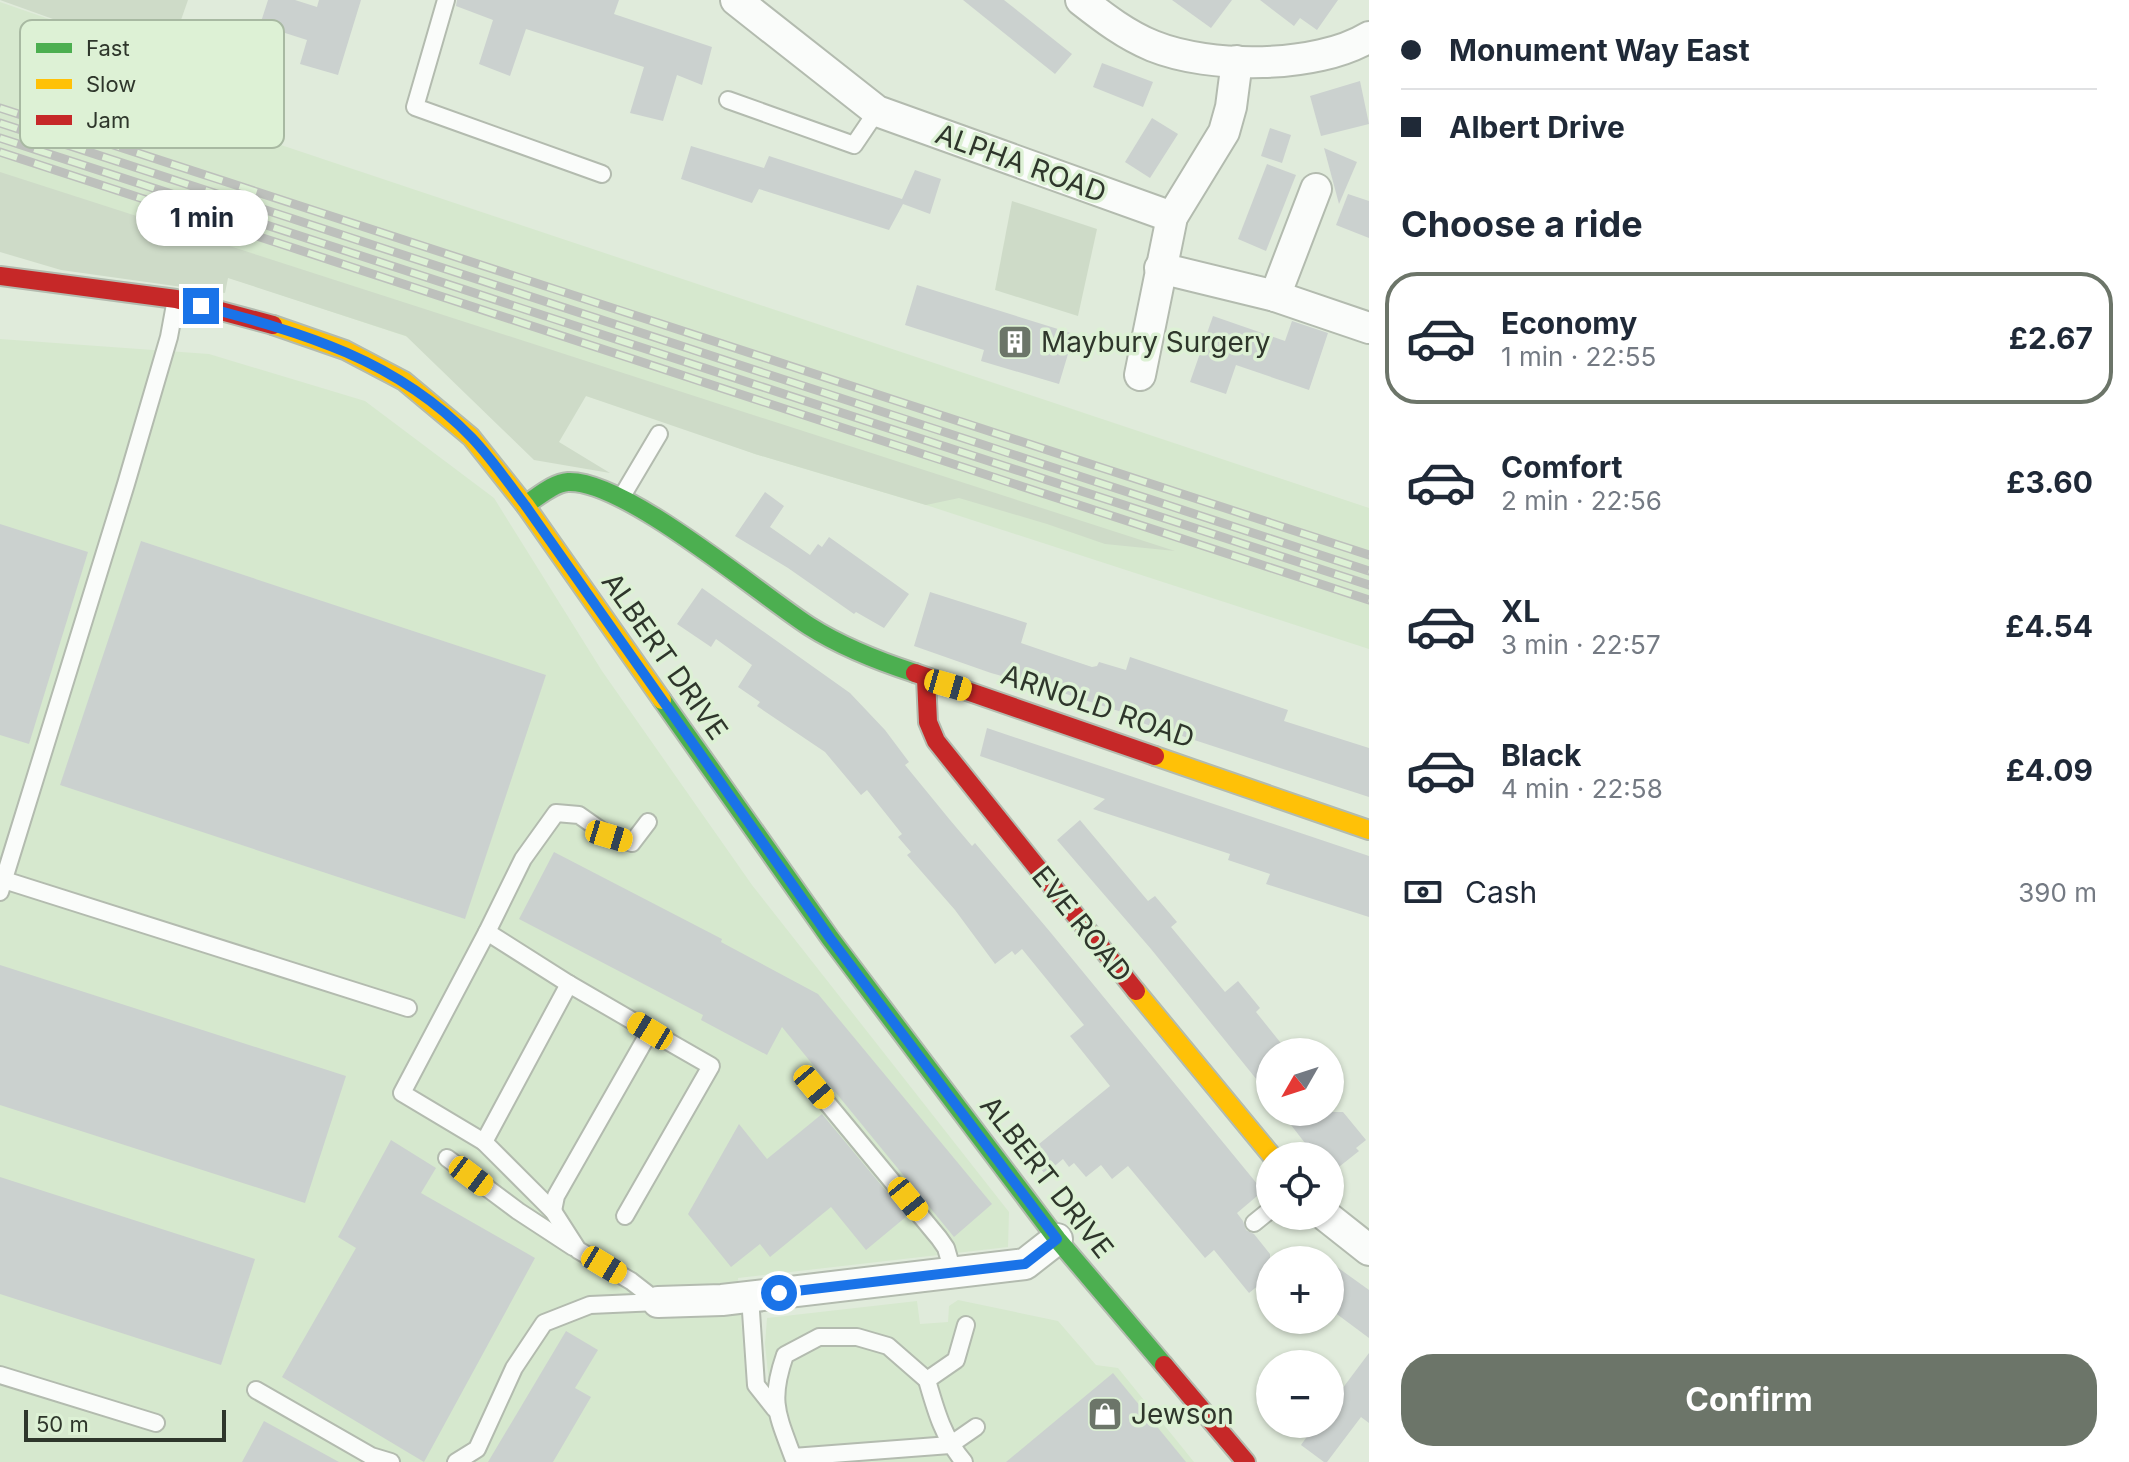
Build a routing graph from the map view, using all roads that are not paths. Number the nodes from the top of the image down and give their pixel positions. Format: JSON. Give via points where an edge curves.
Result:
{"nodes":[{"id":1,"x":446,"y":0,"type":"edge"},
{"id":2,"x":736,"y":0,"type":"edge"},
{"id":3,"x":1081,"y":0,"type":"edge"},
{"id":4,"x":1369,"y":37,"type":"edge"},
{"id":5,"x":1237,"y":61,"type":"junction"},
{"id":6,"x":728,"y":100,"type":"dead end"},
{"id":7,"x":877,"y":111,"type":"junction"},
{"id":8,"x":602,"y":174,"type":"dead end"},
{"id":9,"x":1316,"y":189,"type":"dead end"},
{"id":10,"x":1172,"y":217,"type":"junction"},
{"id":11,"x":1160,"y":268,"type":"junction"},
{"id":12,"x":0,"y":276,"type":"edge"},
{"id":13,"x":1275,"y":296,"type":"junction"},
{"id":14,"x":176,"y":299,"type":"junction"},
{"id":15,"x":1369,"y":328,"type":"edge"},
{"id":16,"x":1140,"y":375,"type":"dead end"},
{"id":17,"x":659,"y":434,"type":"dead end"},
{"id":18,"x":620,"y":500,"type":"junction"},
{"id":19,"x":525,"y":505,"type":"junction"},
{"id":20,"x":926,"y":678,"type":"junction"},
{"id":21,"x":648,"y":822,"type":"dead end"},
{"id":22,"x":1369,"y":830,"type":"edge"},
{"id":23,"x":5,"y":857,"type":"edge"},
{"id":24,"x":2,"y":886,"type":"edge"},
{"id":25,"x":487,"y":932,"type":"junction"},
{"id":26,"x":569,"y":984,"type":"junction"},
{"id":27,"x":408,"y":1008,"type":"dead end"},
{"id":28,"x":650,"y":1031,"type":"junction"},
{"id":29,"x":814,"y":1087,"type":"dead end"},
{"id":30,"x":484,"y":1142,"type":"junction"},
{"id":31,"x":1260,"y":1142,"type":"edge"},
{"id":32,"x":447,"y":1158,"type":"dead end"},
{"id":33,"x":553,"y":1211,"type":"junction"},
{"id":34,"x":625,"y":1216,"type":"dead end"},
{"id":35,"x":1344,"y":1230,"type":"edge"},
{"id":36,"x":1057,"y":1239,"type":"junction"},
{"id":37,"x":578,"y":1250,"type":"junction"},
{"id":38,"x":1369,"y":1250,"type":"edge"},
{"id":39,"x":953,"y":1272,"type":"junction"},
{"id":40,"x":750,"y":1297,"type":"junction"},
{"id":41,"x":658,"y":1302,"type":"junction"},
{"id":42,"x":1119,"y":1312,"type":"junction"},
{"id":43,"x":966,"y":1325,"type":"dead end"},
{"id":44,"x":1102,"y":1325,"type":"dead end"},
{"id":45,"x":0,"y":1375,"type":"edge"},
{"id":46,"x":927,"y":1380,"type":"junction"},
{"id":47,"x":256,"y":1390,"type":"dead end"},
{"id":48,"x":775,"y":1409,"type":"junction"},
{"id":49,"x":156,"y":1423,"type":"dead end"},
{"id":50,"x":976,"y":1427,"type":"dead end"},
{"id":51,"x":950,"y":1445,"type":"junction"},
{"id":52,"x":391,"y":1462,"type":"edge"},
{"id":53,"x":456,"y":1462,"type":"edge"},
{"id":54,"x":964,"y":1462,"type":"edge"},
{"id":55,"x":1246,"y":1462,"type":"edge"}],
"edges":[{"from":1,"to":8,"type":"lane","via":[[415,107]]},
{"from":2,"to":7,"type":"street","name":"ALPHA ROAD"},
{"from":3,"to":5,"type":"street","via":[[1120,30],[1155,47],[1195,58]]},
{"from":4,"to":5,"type":"street","via":[[1325,54]]},
{"from":5,"to":10,"type":"street","via":[[1224,132]]},
{"from":6,"to":7,"type":"lane","via":[[854,145]]},
{"from":7,"to":10,"type":"street","name":"ALPHA ROAD"},
{"from":9,"to":13,"type":"street"},
{"from":10,"to":11,"type":"street"},
{"from":11,"to":13,"type":"street"},
{"from":11,"to":16,"type":"street"},
{"from":12,"to":14,"type":"street","name":"ALBERT DRIVE"},
{"from":13,"to":15,"type":"street"},
{"from":14,"to":19,"type":"street","name":"ALBERT DRIVE","via":[[345,350],[404,381],[471,437]]},
{"from":14,"to":23,"type":"lane","via":[[131,470]]},
{"from":17,"to":18,"type":"lane"},
{"from":18,"to":19,"type":"street","name":"ARNOLD ROAD","via":[[591,485],[566,482]]},
{"from":18,"to":20,"type":"street","name":"ARNOLD ROAD","via":[[810,626],[871,658]]},
{"from":19,"to":36,"type":"street","name":"ALBERT DRIVE","via":[[830,938]]},
{"from":20,"to":22,"type":"street","name":"ARNOLD ROAD"},
{"from":20,"to":31,"type":"street","name":"EVE ROAD","via":[[928,722],[936,741]]},
{"from":21,"to":25,"type":"lane","via":[[632,843],[609,836],[579,815],[556,813],[523,859]]},
{"from":23,"to":24,"type":"lane"},
{"from":24,"to":27,"type":"lane"},
{"from":25,"to":26,"type":"lane"},
{"from":25,"to":30,"type":"lane","via":[[402,1093]]},
{"from":26,"to":28,"type":"lane"},
{"from":26,"to":30,"type":"lane"},
{"from":28,"to":33,"type":"lane","via":[[556,1196]]},
{"from":28,"to":34,"type":"lane","via":[[711,1066]]},
{"from":29,"to":39,"type":"lane","via":[[939,1238]]},
{"from":30,"to":33,"type":"lane"},
{"from":32,"to":37,"type":"lane"},
{"from":33,"to":37,"type":"lane"},
{"from":35,"to":38,"type":"street"},
{"from":36,"to":39,"type":"street","via":[[1025,1264]]},
{"from":36,"to":42,"type":"street","name":"ALBERT DRIVE"},
{"from":37,"to":41,"type":"lane"},
{"from":39,"to":40,"type":"street"},
{"from":40,"to":41,"type":"street"},
{"from":40,"to":48,"type":"lane","via":[[756,1385]]},
{"from":41,"to":53,"type":"lane","via":[[590,1305],[544,1323],[514,1368],[477,1449]]},
{"from":42,"to":44,"type":"lane"},
{"from":42,"to":55,"type":"street","name":"ALBERT DRIVE"},
{"from":43,"to":46,"type":"lane","via":[[956,1360]]},
{"from":45,"to":49,"type":"lane"},
{"from":46,"to":48,"type":"lane","via":[[888,1346],[857,1337],[819,1337],[785,1355]]},
{"from":46,"to":51,"type":"lane"},
{"from":47,"to":52,"type":"lane","via":[[371,1456]]},
{"from":48,"to":51,"type":"lane","via":[[793,1457]]},
{"from":50,"to":51,"type":"lane"},
{"from":51,"to":54,"type":"lane"}]}
